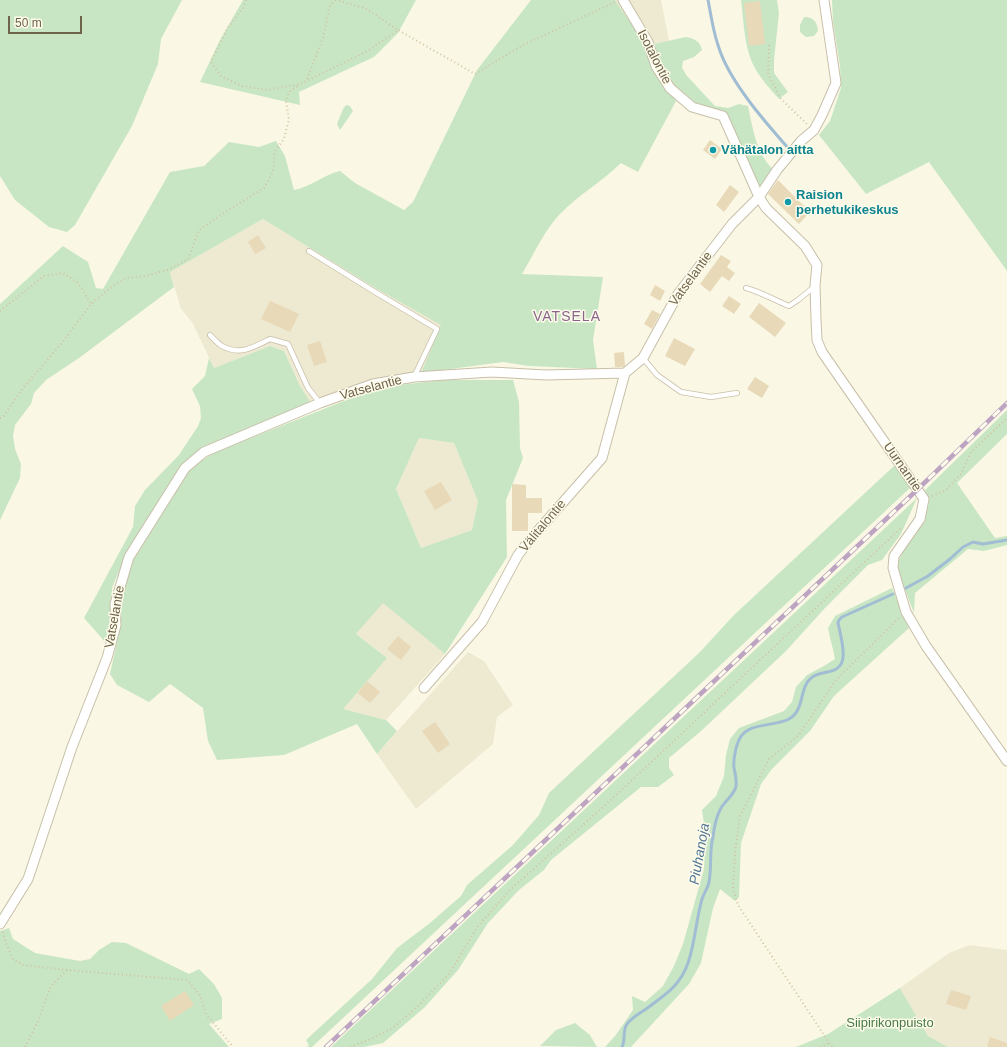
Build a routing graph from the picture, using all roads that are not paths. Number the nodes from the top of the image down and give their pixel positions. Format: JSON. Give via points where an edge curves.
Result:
{"nodes":[{"id":1,"x":623,"y":0,"type":"edge"},
{"id":2,"x":824,"y":0,"type":"edge"},
{"id":3,"x":759,"y":197,"type":"junction"},
{"id":4,"x":309,"y":251,"type":"dead end"},
{"id":5,"x":815,"y":285,"type":"junction"},
{"id":6,"x":746,"y":288,"type":"dead end"},
{"id":7,"x":210,"y":335,"type":"dead end"},
{"id":8,"x":643,"y":358,"type":"junction"},
{"id":9,"x":626,"y":373,"type":"junction"},
{"id":10,"x":414,"y":376,"type":"junction"},
{"id":11,"x":737,"y":393,"type":"dead end"},
{"id":12,"x":320,"y":403,"type":"junction"},
{"id":13,"x":424,"y":688,"type":"dead end"},
{"id":14,"x":1007,"y":761,"type":"edge"},
{"id":15,"x":1,"y":924,"type":"edge"}],
"edges":[{"from":1,"to":3,"type":"street","name":"Isotalontie","via":[[648,42],[656,66],[670,88],[692,107],[723,116]]},
{"from":2,"to":3,"type":"street","name":"Vatselantie","via":[[836,83],[814,130],[801,141],[777,170]]},
{"from":3,"to":5,"type":"street","name":"Uurnantie","via":[[766,208],[805,246],[817,265]]},
{"from":3,"to":8,"type":"street","name":"Vatselantie","via":[[732,224],[678,294]]},
{"from":4,"to":10,"type":"lane","via":[[437,329]]},
{"from":5,"to":6,"type":"lane","via":[[789,306]]},
{"from":5,"to":14,"type":"street","name":"Uurnantie","via":[[817,340],[822,352],[924,499],[920,519],[894,556],[893,568],[906,612],[926,646]]},
{"from":7,"to":12,"type":"lane","via":[[222,346],[235,350],[251,349],[270,339],[288,344],[308,388]]},
{"from":8,"to":9,"type":"street","name":"Vatselantie"},
{"from":8,"to":11,"type":"lane","via":[[657,375],[681,392],[711,397]]},
{"from":9,"to":10,"type":"street","name":"Vatselantie","via":[[546,376],[492,372]]},
{"from":9,"to":13,"type":"street","name":"Välitalontie","via":[[602,458],[528,542],[518,555],[482,622]]},
{"from":10,"to":12,"type":"street","name":"Vatselantie","via":[[373,384]]},
{"from":12,"to":15,"type":"street","name":"Vatselantie","via":[[204,452],[185,468],[129,557],[115,604],[116,625],[107,658],[72,747],[28,879]]}]}
